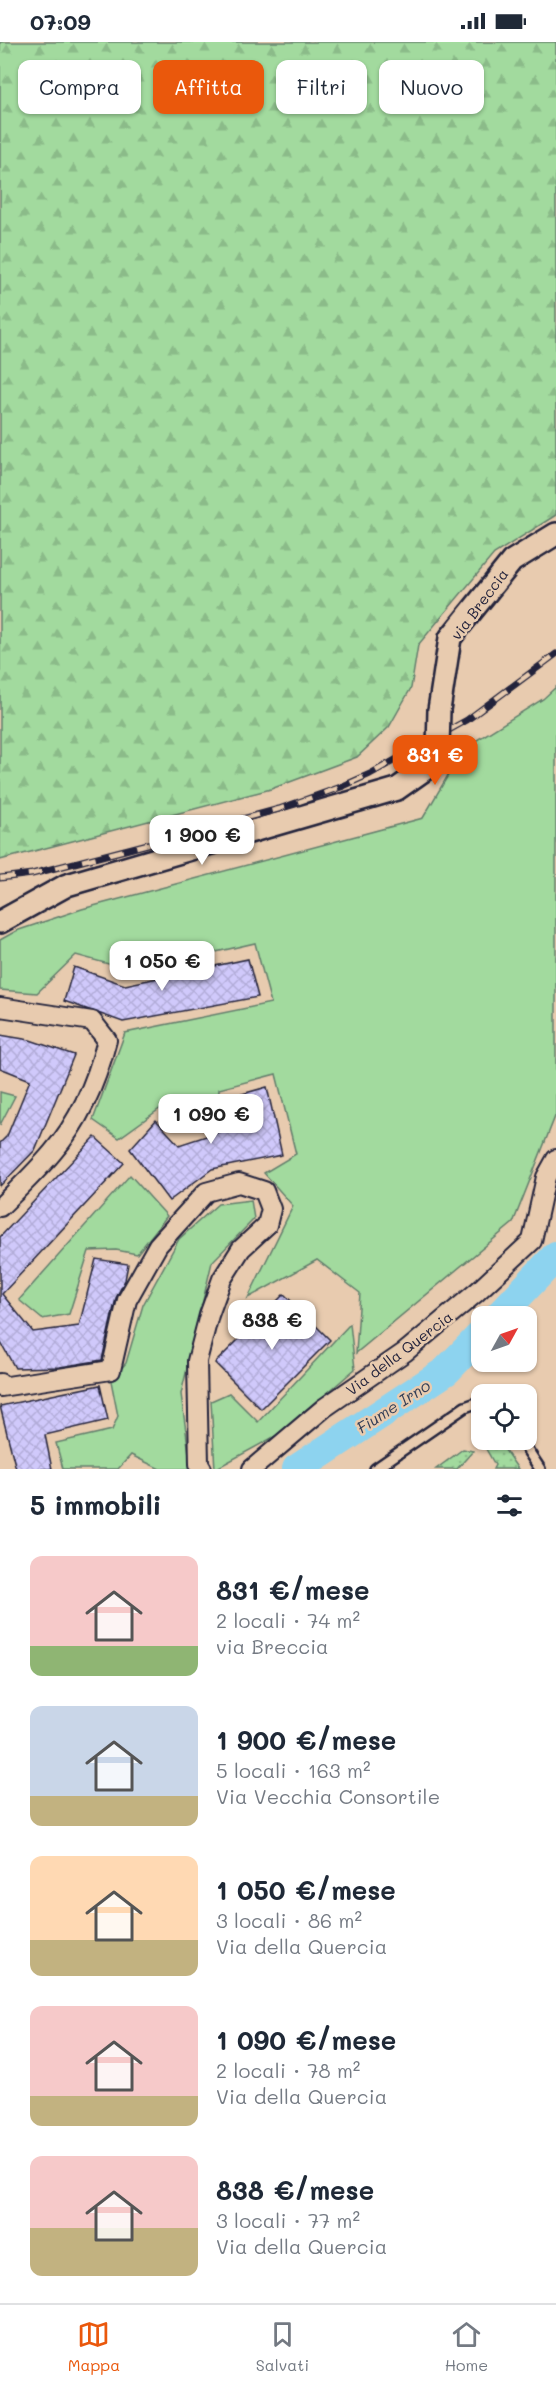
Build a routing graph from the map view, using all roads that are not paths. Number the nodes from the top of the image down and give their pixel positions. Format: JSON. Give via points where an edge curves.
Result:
{"nodes":[{"id":1,"x":556,"y":534,"type":"edge"},
{"id":2,"x":0,"y":922,"type":"edge"},
{"id":3,"x":0,"y":1007,"type":"edge"},
{"id":4,"x":556,"y":1159,"type":"edge"},
{"id":5,"x":0,"y":1208,"type":"edge"},
{"id":6,"x":0,"y":1383,"type":"edge"},
{"id":7,"x":471,"y":1405,"type":"edge"},
{"id":8,"x":528,"y":1450,"type":"edge"},
{"id":9,"x":202,"y":1469,"type":"edge"},
{"id":10,"x":252,"y":1469,"type":"edge"},
{"id":11,"x":375,"y":1469,"type":"edge"},
{"id":12,"x":540,"y":1469,"type":"edge"}],
"edges":[{"from":1,"to":2,"type":"street","name":"via Breccia","bridge":true,"via":[[512,561],[450,638],[439,710],[438,747],[424,770],[397,789],[67,885]]},
{"from":3,"to":5,"type":"street","via":[[92,1021],[107,1040],[79,1113],[53,1152]]},
{"from":4,"to":10,"type":"street","name":"Via della Quercia","via":[[546,1177],[532,1241],[405,1352],[324,1408]]},
{"from":6,"to":9,"type":"street","via":[[1,1387],[111,1371],[128,1300],[158,1245],[206,1192],[239,1183],[264,1191],[271,1209],[267,1225],[241,1250],[222,1279],[197,1360]]},
{"from":7,"to":11,"type":"lane"},
{"from":8,"to":12,"type":"lane"}]}
